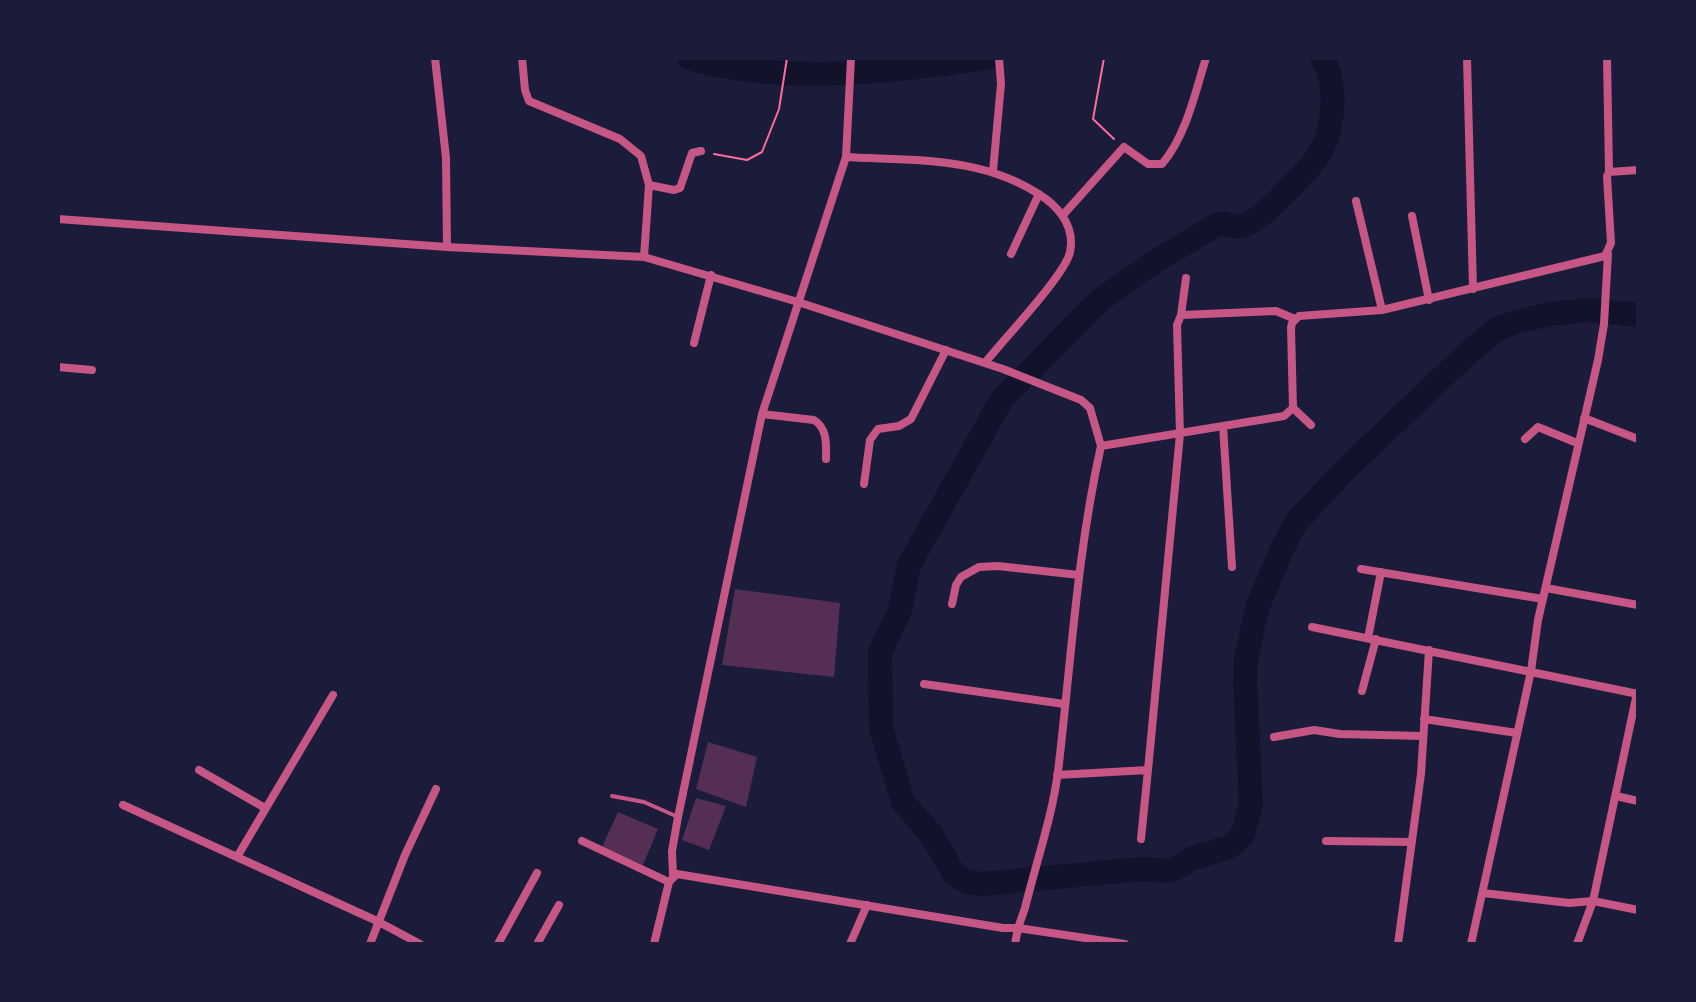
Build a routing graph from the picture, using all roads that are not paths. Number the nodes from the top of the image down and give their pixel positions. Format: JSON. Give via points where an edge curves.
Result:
{"nodes":[{"id":1,"x":435,"y":58,"type":"edge"},
{"id":2,"x":522,"y":58,"type":"edge"},
{"id":3,"x":851,"y":58,"type":"edge"},
{"id":4,"x":999,"y":58,"type":"edge"},
{"id":5,"x":1206,"y":58,"type":"edge"},
{"id":6,"x":1467,"y":58,"type":"edge"},
{"id":7,"x":1607,"y":58,"type":"edge"},
{"id":8,"x":701,"y":151,"type":"road end"},
{"id":9,"x":846,"y":157,"type":"junction"},
{"id":10,"x":1638,"y":170,"type":"edge"},
{"id":11,"x":993,"y":171,"type":"junction"},
{"id":12,"x":1609,"y":172,"type":"junction"},
{"id":13,"x":649,"y":185,"type":"junction"},
{"id":14,"x":1039,"y":194,"type":"junction"},
{"id":15,"x":1356,"y":201,"type":"dead end"},
{"id":16,"x":1063,"y":215,"type":"junction"},
{"id":17,"x":1412,"y":216,"type":"dead end"},
{"id":18,"x":58,"y":219,"type":"edge"},
{"id":19,"x":447,"y":247,"type":"junction"},
{"id":20,"x":1011,"y":254,"type":"dead end"},
{"id":21,"x":1608,"y":254,"type":"junction"},
{"id":22,"x":644,"y":257,"type":"junction"},
{"id":23,"x":711,"y":275,"type":"junction"},
{"id":24,"x":1186,"y":278,"type":"dead end"},
{"id":25,"x":1473,"y":289,"type":"junction"},
{"id":26,"x":1429,"y":300,"type":"junction"},
{"id":27,"x":798,"y":302,"type":"junction"},
{"id":28,"x":1382,"y":310,"type":"junction"},
{"id":29,"x":1181,"y":315,"type":"junction"},
{"id":30,"x":1295,"y":319,"type":"junction"},
{"id":31,"x":694,"y":343,"type":"dead end"},
{"id":32,"x":946,"y":350,"type":"junction"},
{"id":33,"x":985,"y":363,"type":"junction"},
{"id":34,"x":58,"y":367,"type":"edge"},
{"id":35,"x":92,"y":370,"type":"dead end"},
{"id":36,"x":1293,"y":408,"type":"junction"},
{"id":37,"x":762,"y":414,"type":"junction"},
{"id":38,"x":1584,"y":418,"type":"junction"},
{"id":39,"x":1311,"y":425,"type":"dead end"},
{"id":40,"x":1223,"y":426,"type":"junction"},
{"id":41,"x":1180,"y":434,"type":"junction"},
{"id":42,"x":1525,"y":439,"type":"dead end"},
{"id":43,"x":1638,"y":439,"type":"edge"},
{"id":44,"x":1577,"y":443,"type":"junction"},
{"id":45,"x":1101,"y":446,"type":"junction"},
{"id":46,"x":826,"y":459,"type":"dead end"},
{"id":47,"x":864,"y":484,"type":"dead end"},
{"id":48,"x":1232,"y":567,"type":"dead end"},
{"id":49,"x":1361,"y":569,"type":"dead end"},
{"id":50,"x":1381,"y":572,"type":"junction"},
{"id":51,"x":1079,"y":575,"type":"junction"},
{"id":52,"x":1546,"y":588,"type":"junction"},
{"id":53,"x":1543,"y":599,"type":"junction"},
{"id":54,"x":952,"y":604,"type":"dead end"},
{"id":55,"x":1638,"y":605,"type":"edge"},
{"id":56,"x":1312,"y":627,"type":"dead end"},
{"id":57,"x":1372,"y":638,"type":"junction"},
{"id":58,"x":1429,"y":650,"type":"junction"},
{"id":59,"x":1531,"y":671,"type":"junction"},
{"id":60,"x":924,"y":684,"type":"dead end"},
{"id":61,"x":1362,"y":691,"type":"dead end"},
{"id":62,"x":1637,"y":694,"type":"edge"},
{"id":63,"x":333,"y":695,"type":"dead end"},
{"id":64,"x":1064,"y":704,"type":"junction"},
{"id":65,"x":1424,"y":719,"type":"junction"},
{"id":66,"x":1517,"y":733,"type":"junction"},
{"id":67,"x":1422,"y":736,"type":"junction"},
{"id":68,"x":1274,"y":737,"type":"dead end"},
{"id":69,"x":199,"y":770,"type":"dead end"},
{"id":70,"x":1148,"y":770,"type":"junction"},
{"id":71,"x":1057,"y":775,"type":"junction"},
{"id":72,"x":436,"y":789,"type":"dead end"},
{"id":73,"x":612,"y":796,"type":"dead end"},
{"id":74,"x":1616,"y":796,"type":"junction"},
{"id":75,"x":1638,"y":801,"type":"edge"},
{"id":76,"x":123,"y":805,"type":"dead end"},
{"id":77,"x":265,"y":808,"type":"junction"},
{"id":78,"x":678,"y":817,"type":"junction"},
{"id":79,"x":1141,"y":839,"type":"dead end"},
{"id":80,"x":582,"y":841,"type":"dead end"},
{"id":81,"x":1326,"y":841,"type":"dead end"},
{"id":82,"x":1412,"y":842,"type":"junction"},
{"id":83,"x":237,"y":857,"type":"junction"},
{"id":84,"x":537,"y":873,"type":"dead end"},
{"id":85,"x":671,"y":878,"type":"junction"},
{"id":86,"x":1483,"y":893,"type":"junction"},
{"id":87,"x":1593,"y":901,"type":"junction"},
{"id":88,"x":559,"y":905,"type":"dead end"},
{"id":89,"x":867,"y":905,"type":"junction"},
{"id":90,"x":1638,"y":910,"type":"edge"},
{"id":91,"x":377,"y":921,"type":"junction"},
{"id":92,"x":1018,"y":928,"type":"junction"},
{"id":93,"x":370,"y":944,"type":"edge"},
{"id":94,"x":420,"y":944,"type":"edge"},
{"id":95,"x":498,"y":944,"type":"edge"},
{"id":96,"x":537,"y":944,"type":"edge"},
{"id":97,"x":654,"y":944,"type":"edge"},
{"id":98,"x":850,"y":944,"type":"edge"},
{"id":99,"x":1015,"y":944,"type":"edge"},
{"id":100,"x":1125,"y":944,"type":"edge"},
{"id":101,"x":1398,"y":944,"type":"edge"},
{"id":102,"x":1471,"y":944,"type":"edge"},
{"id":103,"x":1577,"y":944,"type":"edge"}],
"edges":[{"from":1,"to":19,"type":"street","via":[[446,158]]},
{"from":2,"to":13,"type":"street","via":[[529,101],[620,139],[645,164]]},
{"from":3,"to":9,"type":"street"},
{"from":4,"to":11,"type":"street"},
{"from":5,"to":16,"type":"street","via":[[1189,113],[1162,164],[1148,164],[1124,147]]},
{"from":6,"to":25,"type":"street"},
{"from":7,"to":12,"type":"street"},
{"from":8,"to":13,"type":"street","via":[[692,153],[680,188]]},
{"from":9,"to":11,"type":"street"},
{"from":9,"to":27,"type":"street"},
{"from":10,"to":12,"type":"street"},
{"from":11,"to":14,"type":"street"},
{"from":12,"to":21,"type":"street"},
{"from":13,"to":22,"type":"street"},
{"from":14,"to":16,"type":"street"},
{"from":14,"to":20,"type":"street"},
{"from":15,"to":28,"type":"street"},
{"from":16,"to":33,"type":"street","via":[[1071,243],[1065,266]]},
{"from":17,"to":26,"type":"street"},
{"from":18,"to":19,"type":"street"},
{"from":19,"to":22,"type":"street"},
{"from":21,"to":25,"type":"street"},
{"from":21,"to":38,"type":"street","via":[[1604,324]]},
{"from":22,"to":23,"type":"street"},
{"from":23,"to":27,"type":"street"},
{"from":23,"to":31,"type":"street"},
{"from":24,"to":29,"type":"street"},
{"from":25,"to":26,"type":"street"},
{"from":26,"to":28,"type":"street"},
{"from":27,"to":32,"type":"street"},
{"from":27,"to":37,"type":"street"},
{"from":28,"to":30,"type":"street","via":[[1304,314]]},
{"from":29,"to":30,"type":"street","via":[[1276,311]]},
{"from":29,"to":41,"type":"street"},
{"from":30,"to":36,"type":"street"},
{"from":32,"to":33,"type":"street"},
{"from":32,"to":47,"type":"street","via":[[911,419],[873,434]]},
{"from":33,"to":45,"type":"street","via":[[1086,404]]},
{"from":34,"to":35,"type":"street"},
{"from":36,"to":39,"type":"street"},
{"from":36,"to":40,"type":"street","via":[[1284,416]]},
{"from":37,"to":46,"type":"street","via":[[819,423]]},
{"from":37,"to":78,"type":"street"},
{"from":38,"to":43,"type":"street"},
{"from":38,"to":44,"type":"street"},
{"from":40,"to":41,"type":"street"},
{"from":40,"to":48,"type":"street"},
{"from":41,"to":45,"type":"street"},
{"from":41,"to":70,"type":"street"},
{"from":42,"to":44,"type":"street","via":[[1538,427]]},
{"from":44,"to":52,"type":"street"},
{"from":45,"to":51,"type":"street"},
{"from":49,"to":50,"type":"street"},
{"from":50,"to":53,"type":"street"},
{"from":50,"to":57,"type":"street"},
{"from":51,"to":54,"type":"street","via":[[979,567],[961,577]]},
{"from":51,"to":64,"type":"street"},
{"from":52,"to":53,"type":"street"},
{"from":52,"to":55,"type":"street"},
{"from":53,"to":59,"type":"street"},
{"from":56,"to":57,"type":"street"},
{"from":57,"to":58,"type":"street"},
{"from":57,"to":61,"type":"street"},
{"from":58,"to":59,"type":"street"},
{"from":58,"to":65,"type":"street"},
{"from":59,"to":62,"type":"street"},
{"from":59,"to":66,"type":"street"},
{"from":60,"to":64,"type":"street"},
{"from":62,"to":74,"type":"street"},
{"from":63,"to":77,"type":"street"},
{"from":64,"to":71,"type":"street"},
{"from":65,"to":66,"type":"street"},
{"from":65,"to":67,"type":"street"},
{"from":66,"to":86,"type":"street"},
{"from":67,"to":68,"type":"street","via":[[1314,730]]},
{"from":67,"to":82,"type":"street"},
{"from":69,"to":77,"type":"street"},
{"from":70,"to":71,"type":"street"},
{"from":70,"to":79,"type":"street"},
{"from":71,"to":92,"type":"street"},
{"from":72,"to":91,"type":"street"},
{"from":73,"to":78,"type":"lane"},
{"from":74,"to":75,"type":"street"},
{"from":74,"to":87,"type":"street"},
{"from":76,"to":83,"type":"street"},
{"from":77,"to":83,"type":"street"},
{"from":78,"to":85,"type":"street"},
{"from":80,"to":85,"type":"street"},
{"from":81,"to":82,"type":"street"},
{"from":82,"to":101,"type":"street"},
{"from":83,"to":91,"type":"street"},
{"from":84,"to":95,"type":"street"},
{"from":85,"to":89,"type":"street","via":[[681,874]]},
{"from":85,"to":97,"type":"street"},
{"from":86,"to":87,"type":"street"},
{"from":86,"to":102,"type":"street"},
{"from":87,"to":90,"type":"street"},
{"from":87,"to":103,"type":"street"},
{"from":88,"to":96,"type":"street"},
{"from":89,"to":92,"type":"street"},
{"from":89,"to":98,"type":"street"},
{"from":91,"to":93,"type":"street"},
{"from":91,"to":94,"type":"street"},
{"from":92,"to":99,"type":"street"},
{"from":92,"to":100,"type":"street"}]}
